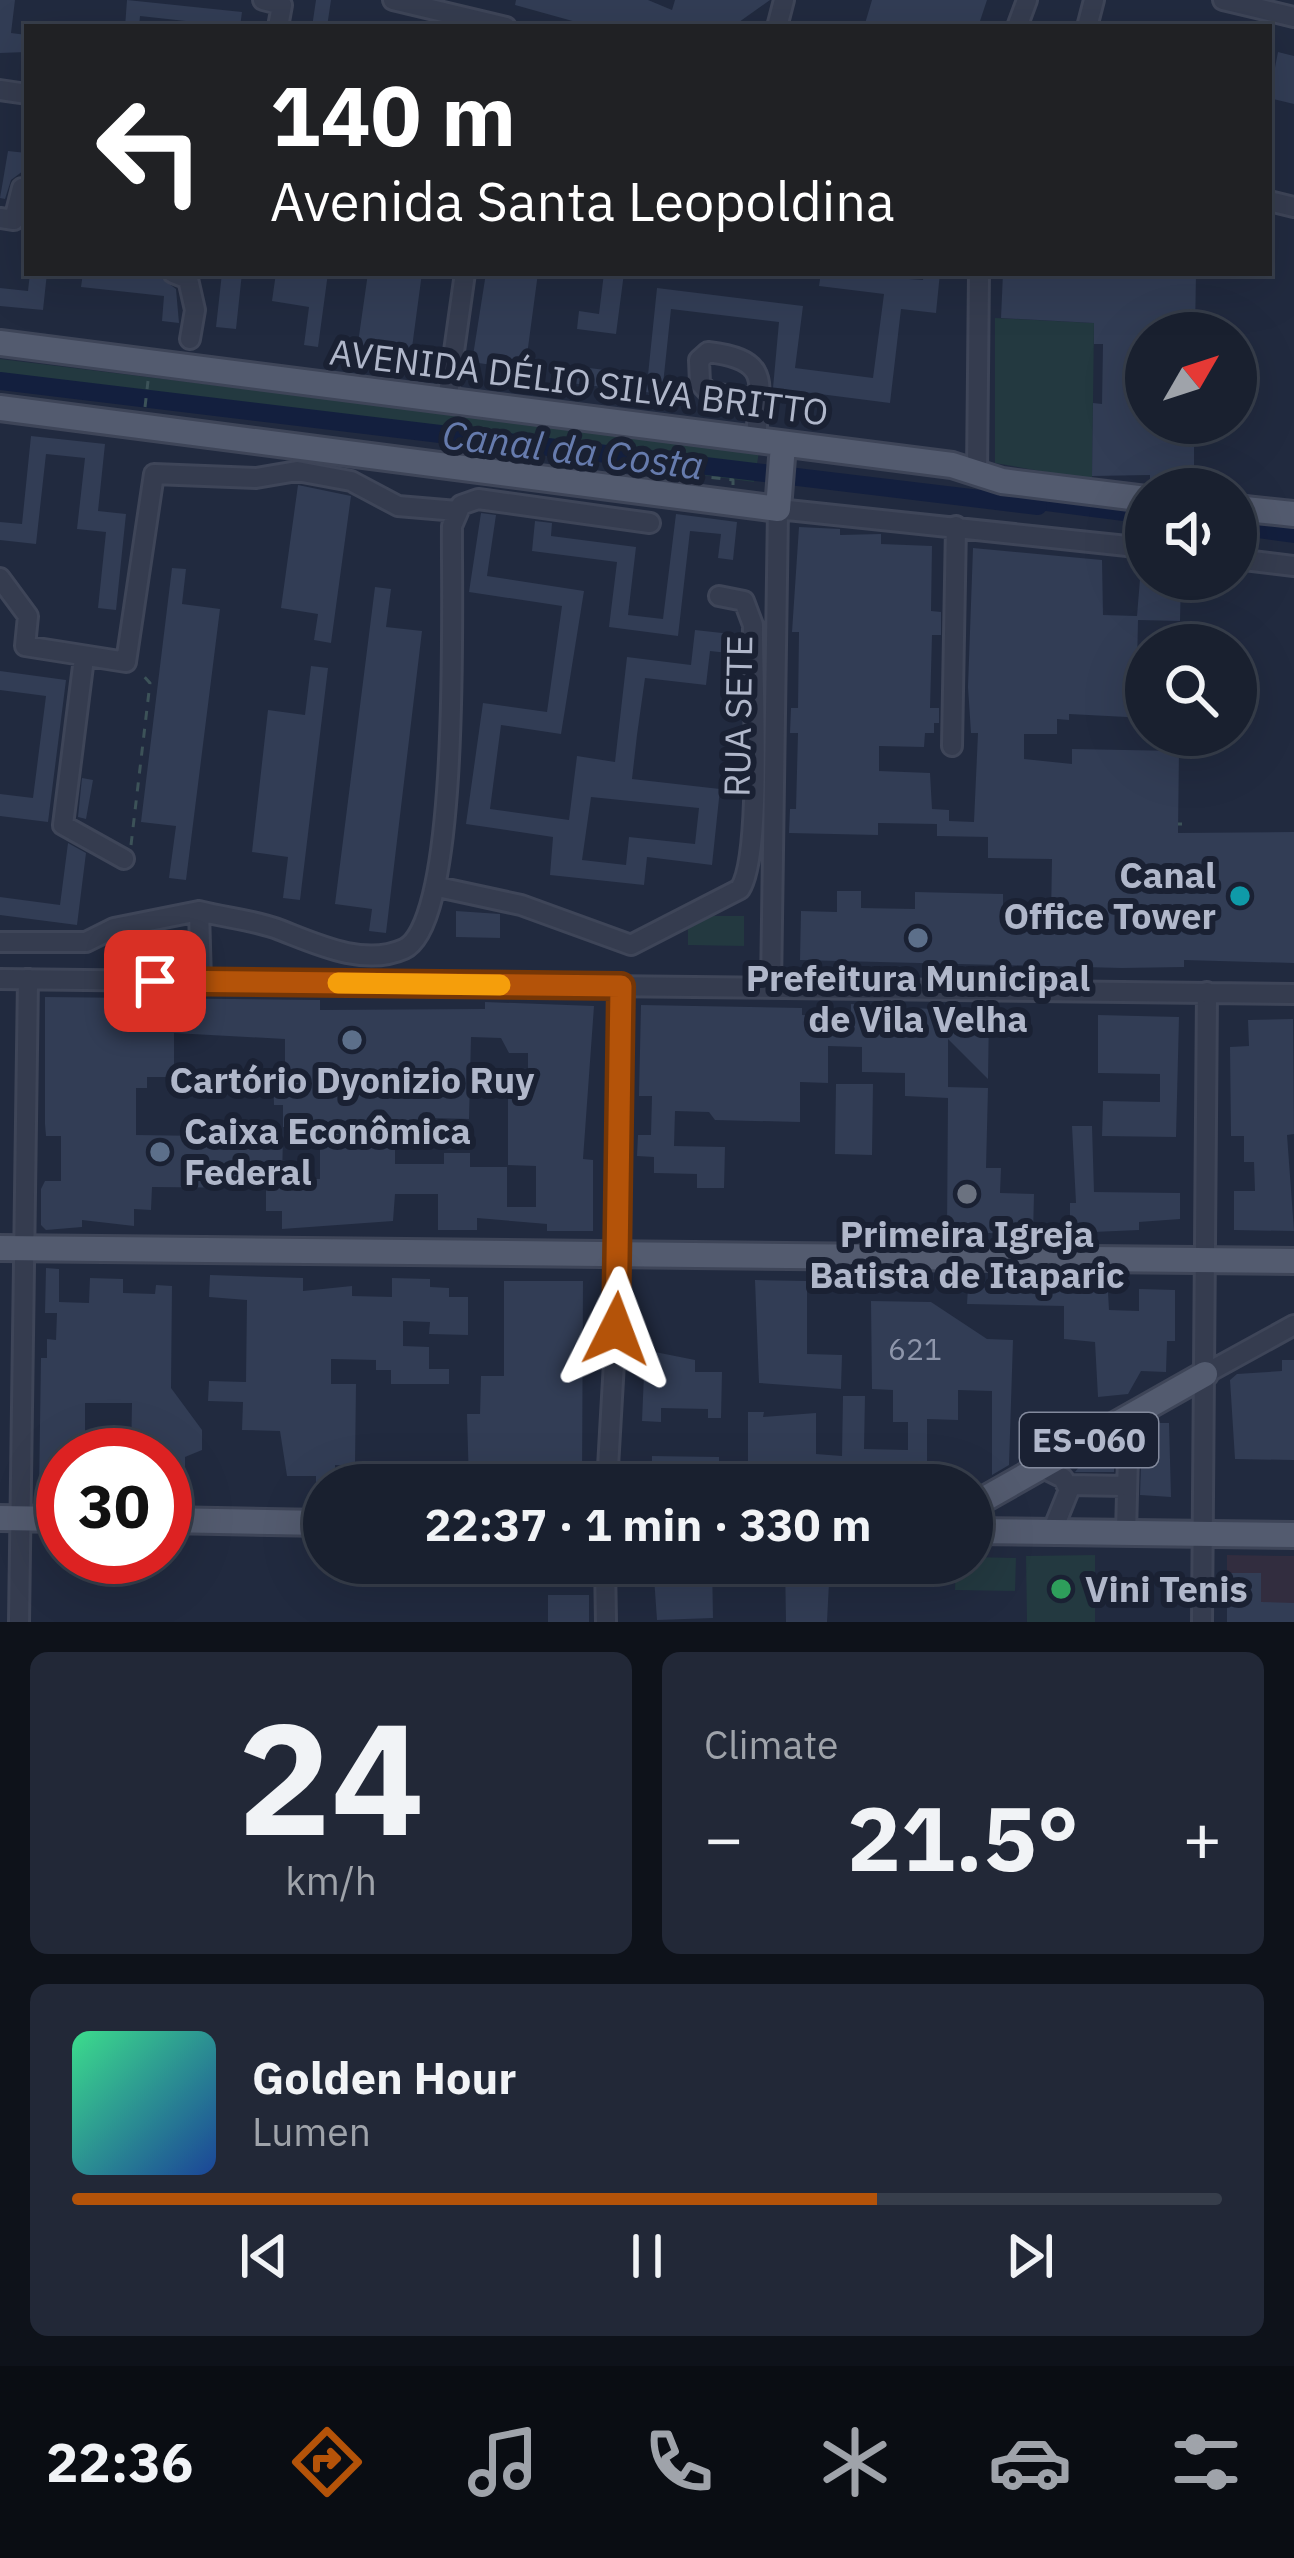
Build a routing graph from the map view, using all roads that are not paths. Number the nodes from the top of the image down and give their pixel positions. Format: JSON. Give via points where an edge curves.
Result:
{"nodes":[{"id":1,"x":263,"y":0,"type":"edge"},
{"id":2,"x":393,"y":0,"type":"edge"},
{"id":3,"x":1223,"y":0,"type":"edge"},
{"id":4,"x":1245,"y":3,"type":"edge"},
{"id":5,"x":1294,"y":17,"type":"edge"},
{"id":6,"x":278,"y":24,"type":"edge"},
{"id":7,"x":493,"y":24,"type":"edge"},
{"id":8,"x":24,"y":188,"type":"edge"},
{"id":9,"x":0,"y":218,"type":"edge"},
{"id":10,"x":180,"y":276,"type":"edge"},
{"id":11,"x":465,"y":276,"type":"edge"},
{"id":12,"x":979,"y":276,"type":"edge"},
{"id":13,"x":190,"y":339,"type":"dead end"},
{"id":14,"x":0,"y":343,"type":"edge"},
{"id":15,"x":758,"y":399,"type":"dead end"},
{"id":16,"x":447,"y":400,"type":"junction"},
{"id":17,"x":0,"y":408,"type":"edge"},
{"id":18,"x":756,"y":439,"type":"junction"},
{"id":19,"x":782,"y":454,"type":"junction"},
{"id":20,"x":977,"y":474,"type":"junction"},
{"id":21,"x":1125,"y":496,"type":"edge"},
{"id":22,"x":778,"y":500,"type":"junction"},
{"id":23,"x":1257,"y":510,"type":"edge"},
{"id":24,"x":458,"y":511,"type":"junction"},
{"id":25,"x":1294,"y":514,"type":"edge"},
{"id":26,"x":650,"y":524,"type":"dead end"},
{"id":27,"x":956,"y":526,"type":"junction"},
{"id":28,"x":1125,"y":546,"type":"edge"},
{"id":29,"x":1257,"y":562,"type":"edge"},
{"id":30,"x":1294,"y":566,"type":"edge"},
{"id":31,"x":0,"y":578,"type":"edge"},
{"id":32,"x":719,"y":596,"type":"dead end"},
{"id":33,"x":84,"y":658,"type":"junction"},
{"id":34,"x":952,"y":746,"type":"dead end"},
{"id":35,"x":127,"y":856,"type":"road end"},
{"id":36,"x":438,"y":887,"type":"junction"},
{"id":37,"x":199,"y":911,"type":"junction"},
{"id":38,"x":0,"y":942,"type":"edge"},
{"id":39,"x":0,"y":979,"type":"edge"},
{"id":40,"x":28,"y":979,"type":"junction"},
{"id":41,"x":201,"y":981,"type":"junction"},
{"id":42,"x":621,"y":986,"type":"junction"},
{"id":43,"x":771,"y":988,"type":"junction"},
{"id":44,"x":1207,"y":992,"type":"junction"},
{"id":45,"x":1294,"y":994,"type":"edge"},
{"id":46,"x":12,"y":1248,"type":"edge"},
{"id":47,"x":620,"y":1257,"type":"junction"},
{"id":48,"x":1208,"y":1259,"type":"junction"},
{"id":49,"x":1294,"y":1261,"type":"edge"},
{"id":50,"x":1294,"y":1325,"type":"edge"},
{"id":51,"x":1205,"y":1374,"type":"junction"},
{"id":52,"x":1129,"y":1417,"type":"junction"},
{"id":53,"x":608,"y":1464,"type":"edge"},
{"id":54,"x":1041,"y":1467,"type":"junction"},
{"id":55,"x":1068,"y":1485,"type":"junction"},
{"id":56,"x":1127,"y":1486,"type":"junction"},
{"id":57,"x":993,"y":1494,"type":"edge"},
{"id":58,"x":10,"y":1518,"type":"edge"},
{"id":59,"x":192,"y":1520,"type":"edge"},
{"id":60,"x":303,"y":1522,"type":"edge"},
{"id":61,"x":993,"y":1531,"type":"edge"},
{"id":62,"x":1052,"y":1532,"type":"junction"},
{"id":63,"x":1126,"y":1533,"type":"junction"},
{"id":64,"x":1204,"y":1534,"type":"junction"},
{"id":65,"x":1294,"y":1535,"type":"edge"},
{"id":66,"x":605,"y":1584,"type":"edge"},
{"id":67,"x":20,"y":1622,"type":"edge"},
{"id":68,"x":606,"y":1622,"type":"edge"},
{"id":69,"x":1202,"y":1622,"type":"edge"}],
"edges":[{"from":1,"to":6,"type":"street","via":[[281,5]]},
{"from":2,"to":7,"type":"street"},
{"from":3,"to":4,"type":"street"},
{"from":4,"to":5,"type":"street"},
{"from":8,"to":9,"type":"street","via":[[14,220]]},
{"from":10,"to":13,"type":"street","via":[[194,290]]},
{"from":11,"to":16,"type":"street"},
{"from":12,"to":20,"type":"street"},
{"from":14,"to":16,"type":"main road","name":"AVENIDA DÉLIO SILVA BRITTO"},
{"from":15,"to":18,"type":"street"},
{"from":16,"to":18,"type":"main road","name":"AVENIDA DÉLIO SILVA BRITTO"},
{"from":17,"to":22,"type":"main road"},
{"from":18,"to":19,"type":"main road","name":"AVENIDA DÉLIO SILVA BRITTO"},
{"from":19,"to":20,"type":"main road","name":"AVENIDA DÉLIO SILVA BRITTO"},
{"from":19,"to":22,"type":"main road","name":"RUA SETE"},
{"from":20,"to":21,"type":"main road","name":"AVENIDA DÉLIO SILVA BRITTO"},
{"from":22,"to":27,"type":"street"},
{"from":22,"to":43,"type":"street","name":"RUA SETE"},
{"from":23,"to":25,"type":"main road"},
{"from":24,"to":26,"type":"street","via":[[478,499]]},
{"from":24,"to":33,"type":"street","via":[[398,506],[351,481],[297,470],[256,478],[154,474],[126,662]]},
{"from":24,"to":36,"type":"street"},
{"from":27,"to":28,"type":"street"},
{"from":27,"to":34,"type":"street"},
{"from":29,"to":30,"type":"street"},
{"from":31,"to":33,"type":"street","via":[[28,616],[25,646]]},
{"from":32,"to":36,"type":"street","via":[[744,601],[753,625],[752,796],[748,877],[740,889],[631,945],[521,905]]},
{"from":33,"to":35,"type":"street","via":[[63,825]]},
{"from":36,"to":37,"type":"street","via":[[422,935],[403,950],[324,951],[280,930]]},
{"from":37,"to":38,"type":"street","via":[[86,941]]},
{"from":37,"to":41,"type":"street"},
{"from":39,"to":40,"type":"street"},
{"from":40,"to":41,"type":"street"},
{"from":40,"to":46,"type":"street"},
{"from":41,"to":42,"type":"street"},
{"from":42,"to":43,"type":"street"},
{"from":42,"to":47,"type":"street"},
{"from":43,"to":44,"type":"street"},
{"from":44,"to":45,"type":"street"},
{"from":44,"to":48,"type":"street"},
{"from":46,"to":47,"type":"main road"},
{"from":46,"to":58,"type":"street"},
{"from":47,"to":48,"type":"main road"},
{"from":47,"to":53,"type":"street"},
{"from":48,"to":49,"type":"main road"},
{"from":48,"to":51,"type":"street"},
{"from":50,"to":51,"type":"street","number":"ES-060"},
{"from":51,"to":52,"type":"main road","number":"ES-060"},
{"from":51,"to":64,"type":"street"},
{"from":52,"to":54,"type":"main road","number":"ES-060"},
{"from":52,"to":56,"type":"street"},
{"from":54,"to":55,"type":"street"},
{"from":54,"to":57,"type":"main road","number":"ES-060"},
{"from":55,"to":56,"type":"street"},
{"from":55,"to":62,"type":"street"},
{"from":56,"to":63,"type":"street"},
{"from":58,"to":67,"type":"street"},
{"from":59,"to":60,"type":"main road"},
{"from":61,"to":62,"type":"main road"},
{"from":62,"to":63,"type":"main road"},
{"from":63,"to":64,"type":"main road"},
{"from":64,"to":65,"type":"main road"},
{"from":64,"to":69,"type":"street"},
{"from":66,"to":68,"type":"street"}]}
